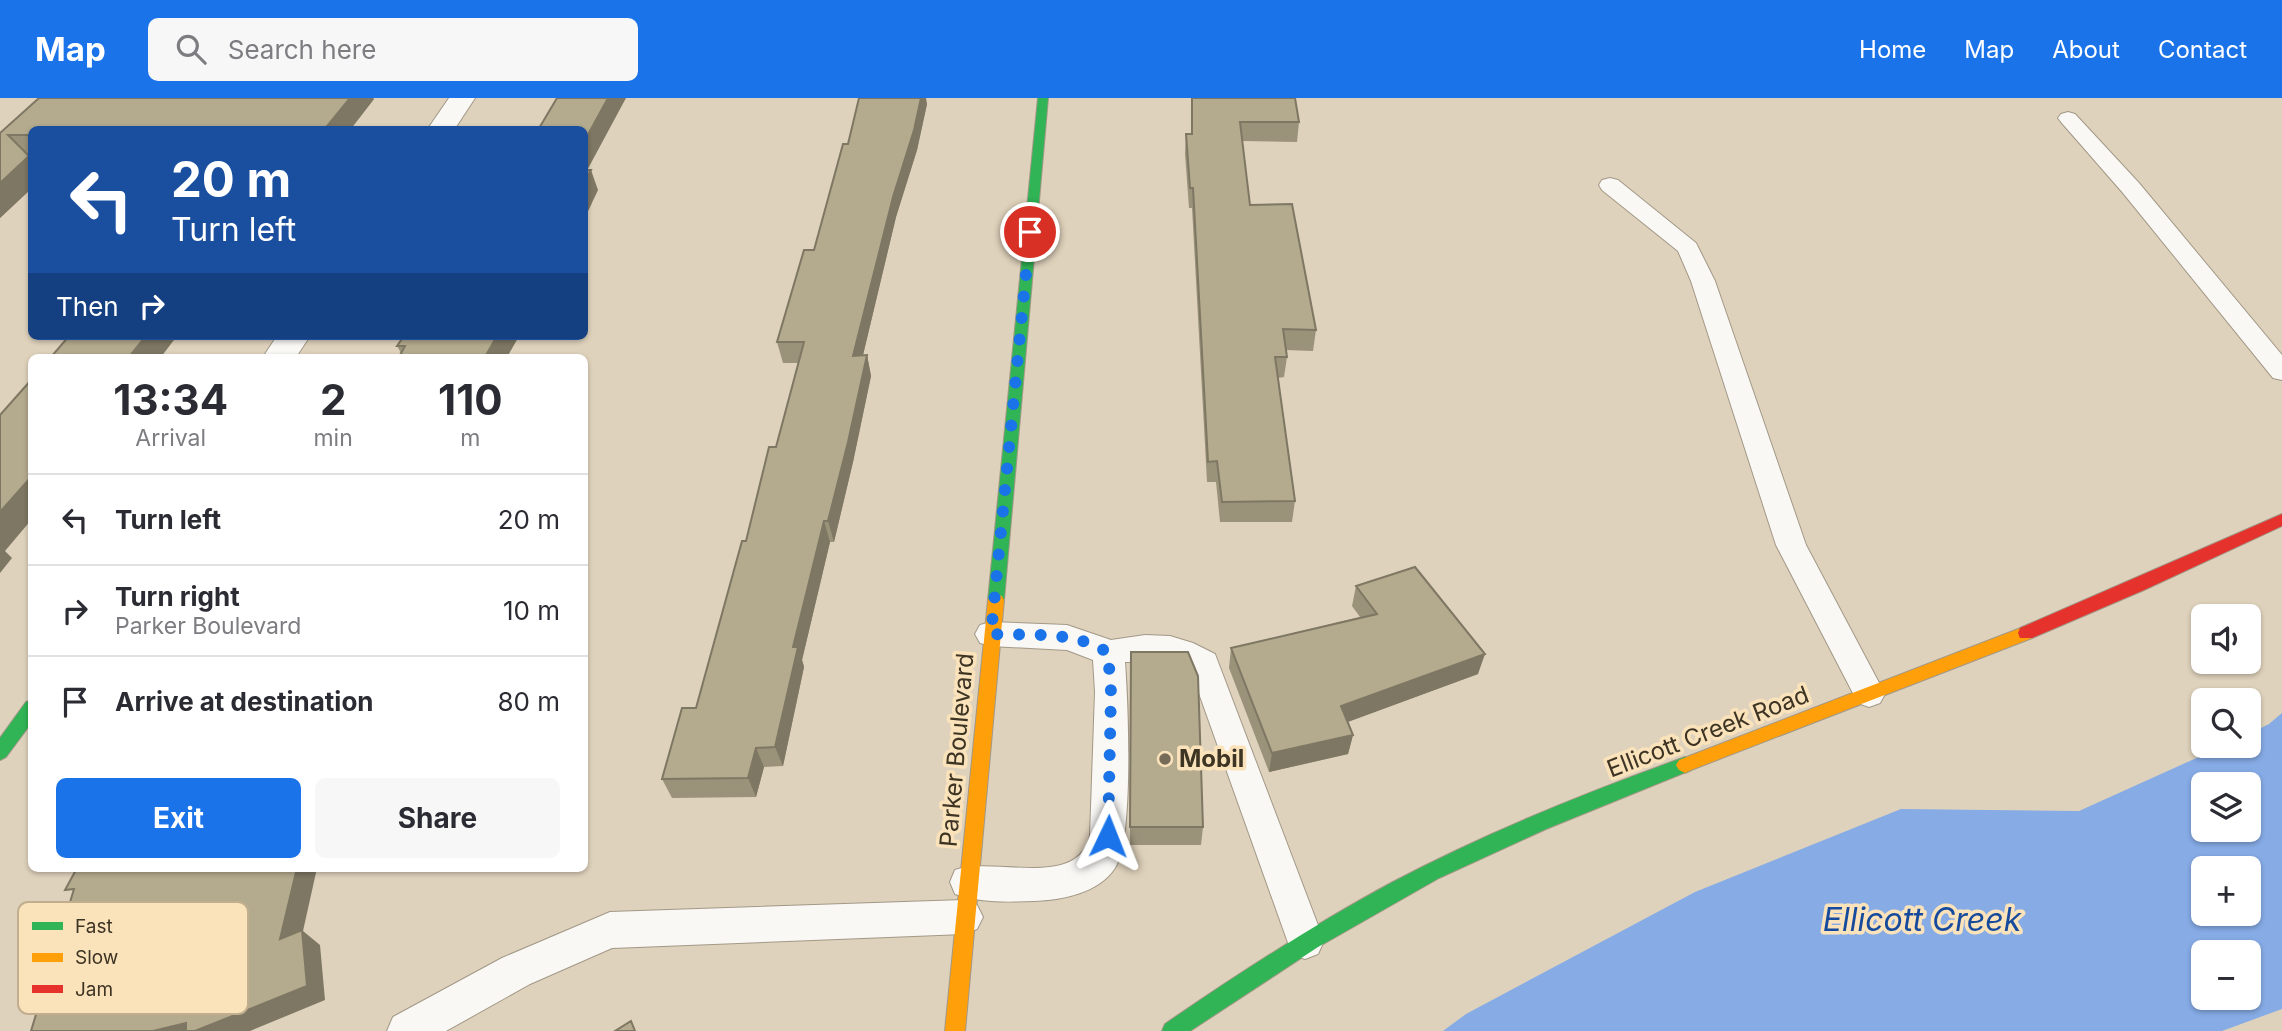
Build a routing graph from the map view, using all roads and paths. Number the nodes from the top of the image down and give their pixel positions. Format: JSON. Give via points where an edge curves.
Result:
{"nodes":[{"id":1,"x":462,"y":98,"type":"edge"},
{"id":2,"x":1043,"y":98,"type":"edge"},
{"id":3,"x":2068,"y":118,"type":"dead end"},
{"id":4,"x":443,"y":126,"type":"edge"},
{"id":5,"x":1611,"y":185,"type":"dead end"},
{"id":6,"x":2282,"y":372,"type":"edge"},
{"id":7,"x":2282,"y":520,"type":"edge"},
{"id":8,"x":991,"y":634,"type":"junction"},
{"id":9,"x":1108,"y":653,"type":"junction"},
{"id":10,"x":1869,"y":694,"type":"junction"},
{"id":11,"x":28,"y":713,"type":"edge"},
{"id":12,"x":0,"y":752,"type":"edge"},
{"id":13,"x":966,"y":899,"type":"junction"},
{"id":14,"x":1305,"y":940,"type":"junction"},
{"id":15,"x":407,"y":1031,"type":"edge"},
{"id":16,"x":955,"y":1031,"type":"edge"},
{"id":17,"x":1172,"y":1031,"type":"edge"}],
"edges":[{"from":1,"to":4,"type":"street"},
{"from":2,"to":8,"type":"street","name":"Parker Boulevard"},
{"from":3,"to":6,"type":"lane"},
{"from":5,"to":10,"type":"lane","via":[[1688,248],[1791,544]]},
{"from":7,"to":10,"type":"street","name":"Ellicott Creek Road","via":[[2040,628]]},
{"from":8,"to":9,"type":"lane","via":[[1069,638],[1095,643]]},
{"from":8,"to":13,"type":"street","name":"Parker Boulevard"},
{"from":9,"to":13,"type":"lane","via":[[1108,836],[1102,857],[1087,873],[1069,881],[1022,884]]},
{"from":9,"to":14,"type":"lane","via":[[1134,647],[1175,650],[1204,663]]},
{"from":10,"to":14,"type":"street","name":"Ellicott Creek Road","via":[[1609,795],[1434,871]]},
{"from":11,"to":12,"type":"street"},
{"from":13,"to":15,"type":"lane","via":[[610,930],[516,971]]},
{"from":13,"to":16,"type":"street","name":"Parker Boulevard"},
{"from":14,"to":17,"type":"street","name":"Ellicott Creek Road"}]}
